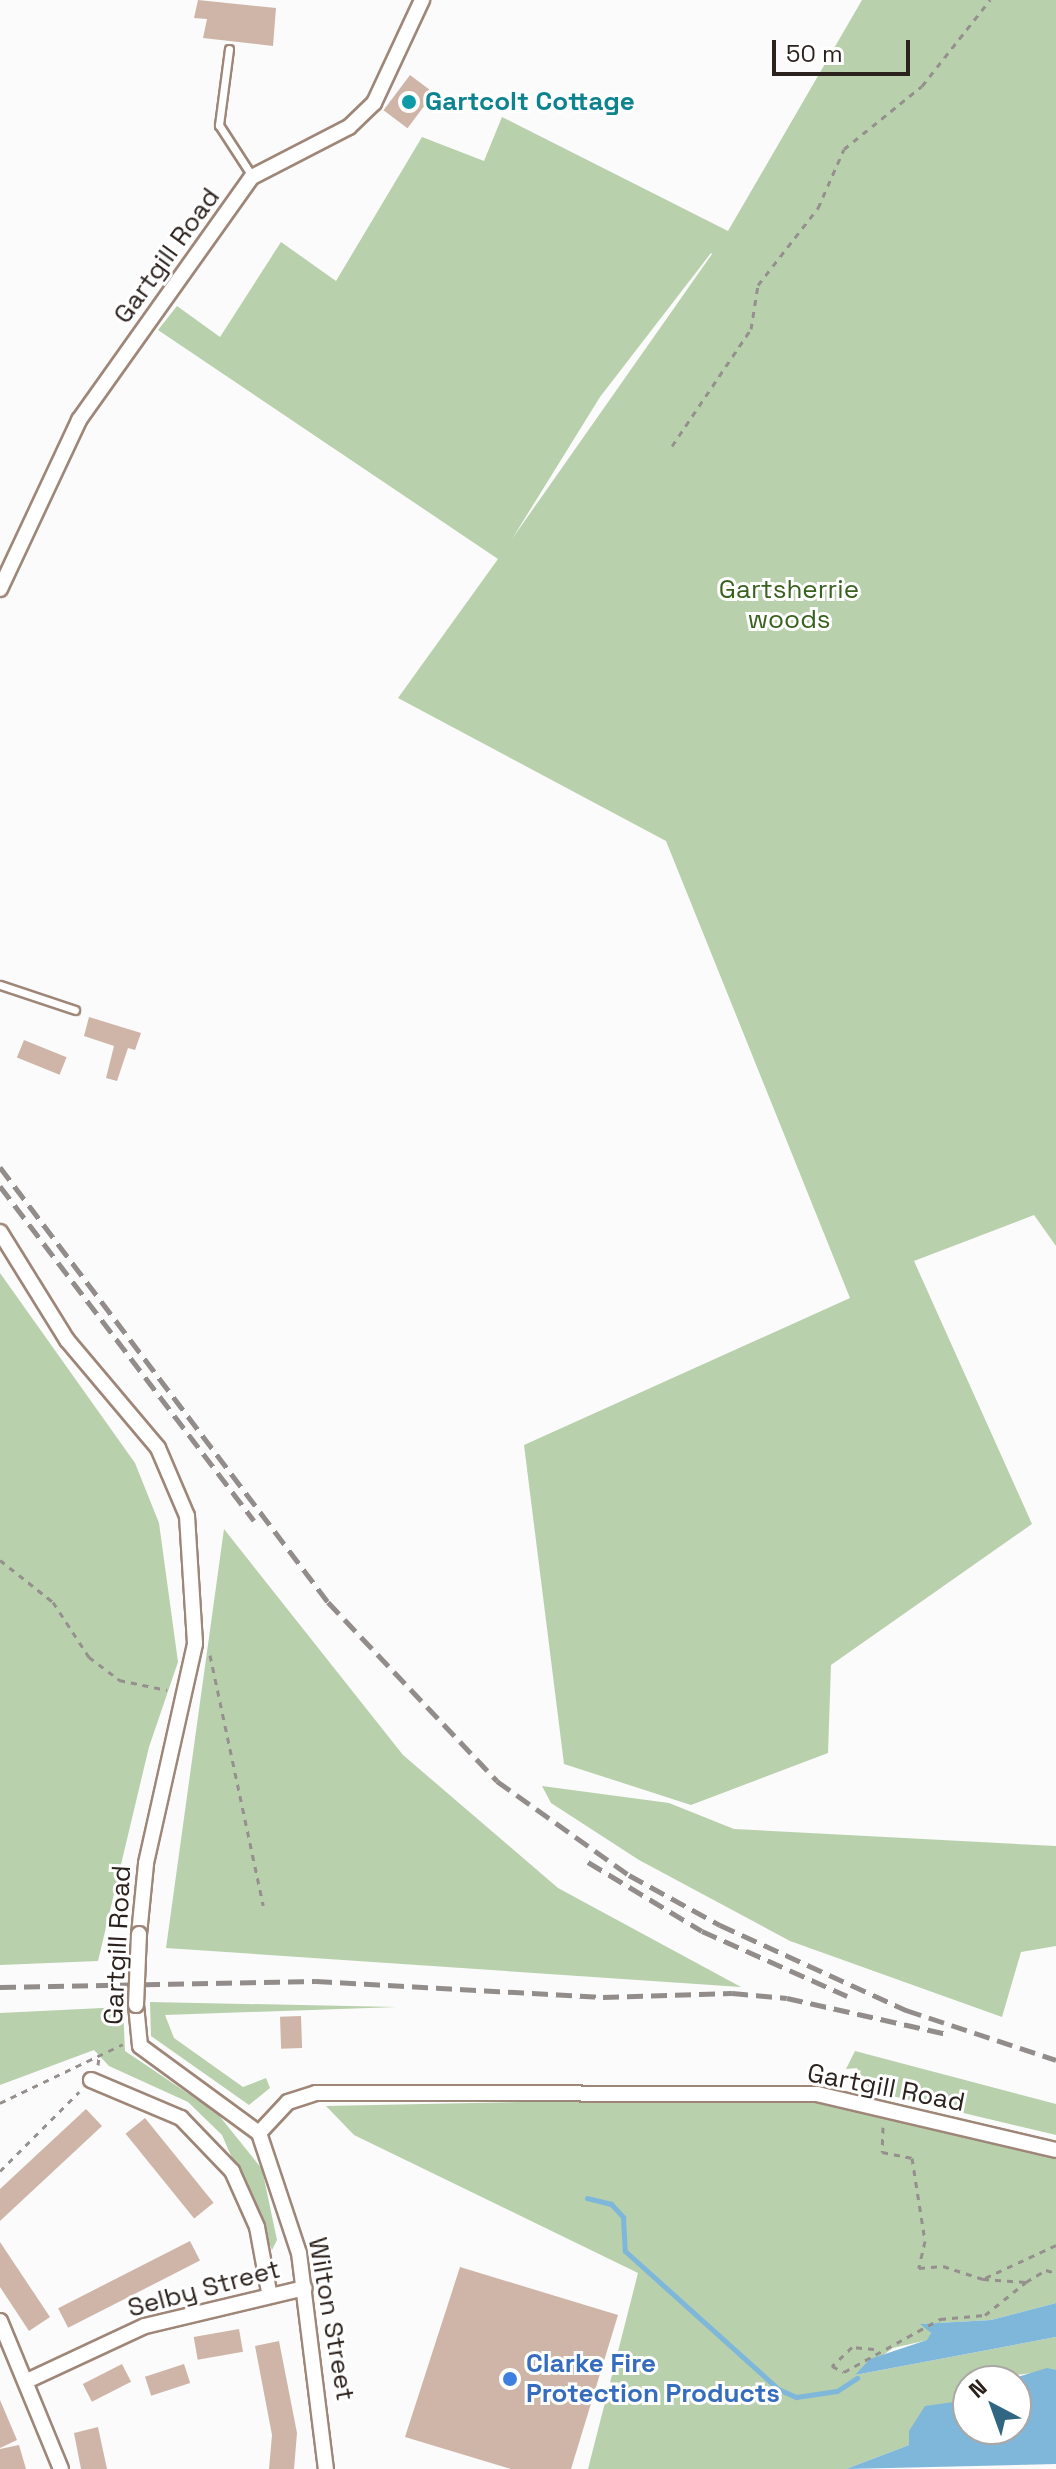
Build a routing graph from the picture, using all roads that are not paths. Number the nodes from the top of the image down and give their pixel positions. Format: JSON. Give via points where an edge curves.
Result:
{"nodes":[{"id":1,"x":422,"y":0,"type":"edge"},
{"id":2,"x":229,"y":49,"type":"dead end"},
{"id":3,"x":252,"y":177,"type":"junction"},
{"id":4,"x":0,"y":589,"type":"edge"},
{"id":5,"x":0,"y":985,"type":"edge"},
{"id":6,"x":75,"y":1010,"type":"dead end"},
{"id":7,"x":0,"y":1232,"type":"edge"},
{"id":8,"x":91,"y":2080,"type":"road end"},
{"id":9,"x":259,"y":2133,"type":"junction"},
{"id":10,"x":1056,"y":2150,"type":"edge"},
{"id":11,"x":305,"y":2288,"type":"junction"},
{"id":12,"x":269,"y":2292,"type":"junction"},
{"id":13,"x":0,"y":2321,"type":"edge"},
{"id":14,"x":29,"y":2380,"type":"junction"},
{"id":15,"x":61,"y":2469,"type":"edge"},
{"id":16,"x":326,"y":2469,"type":"edge"}],
"edges":[{"from":1,"to":3,"type":"street","name":"Gartgill Road","via":[[374,103],[349,127]]},
{"from":2,"to":3,"type":"lane","via":[[219,125]]},
{"from":3,"to":4,"type":"street","name":"Gartgill Road","via":[[79,420]]},
{"from":5,"to":6,"type":"lane"},
{"from":7,"to":9,"type":"street","name":"Gartgill Road","bridge":true,"via":[[67,1340],[175,1476],[195,1577],[195,1644],[146,1864],[136,2038]]},
{"from":8,"to":12,"type":"street","via":[[181,2118],[232,2171],[257,2227]]},
{"from":9,"to":10,"type":"street","name":"Gartgill Road","via":[[288,2102],[316,2093],[817,2094]]},
{"from":9,"to":11,"type":"street","name":"Wilton Street"},
{"from":11,"to":12,"type":"street","name":"Selby Street"},
{"from":11,"to":16,"type":"street","name":"Wilton Street"},
{"from":12,"to":14,"type":"street","name":"Selby Street","via":[[145,2326]]},
{"from":13,"to":14,"type":"street"},
{"from":14,"to":15,"type":"street"}]}
